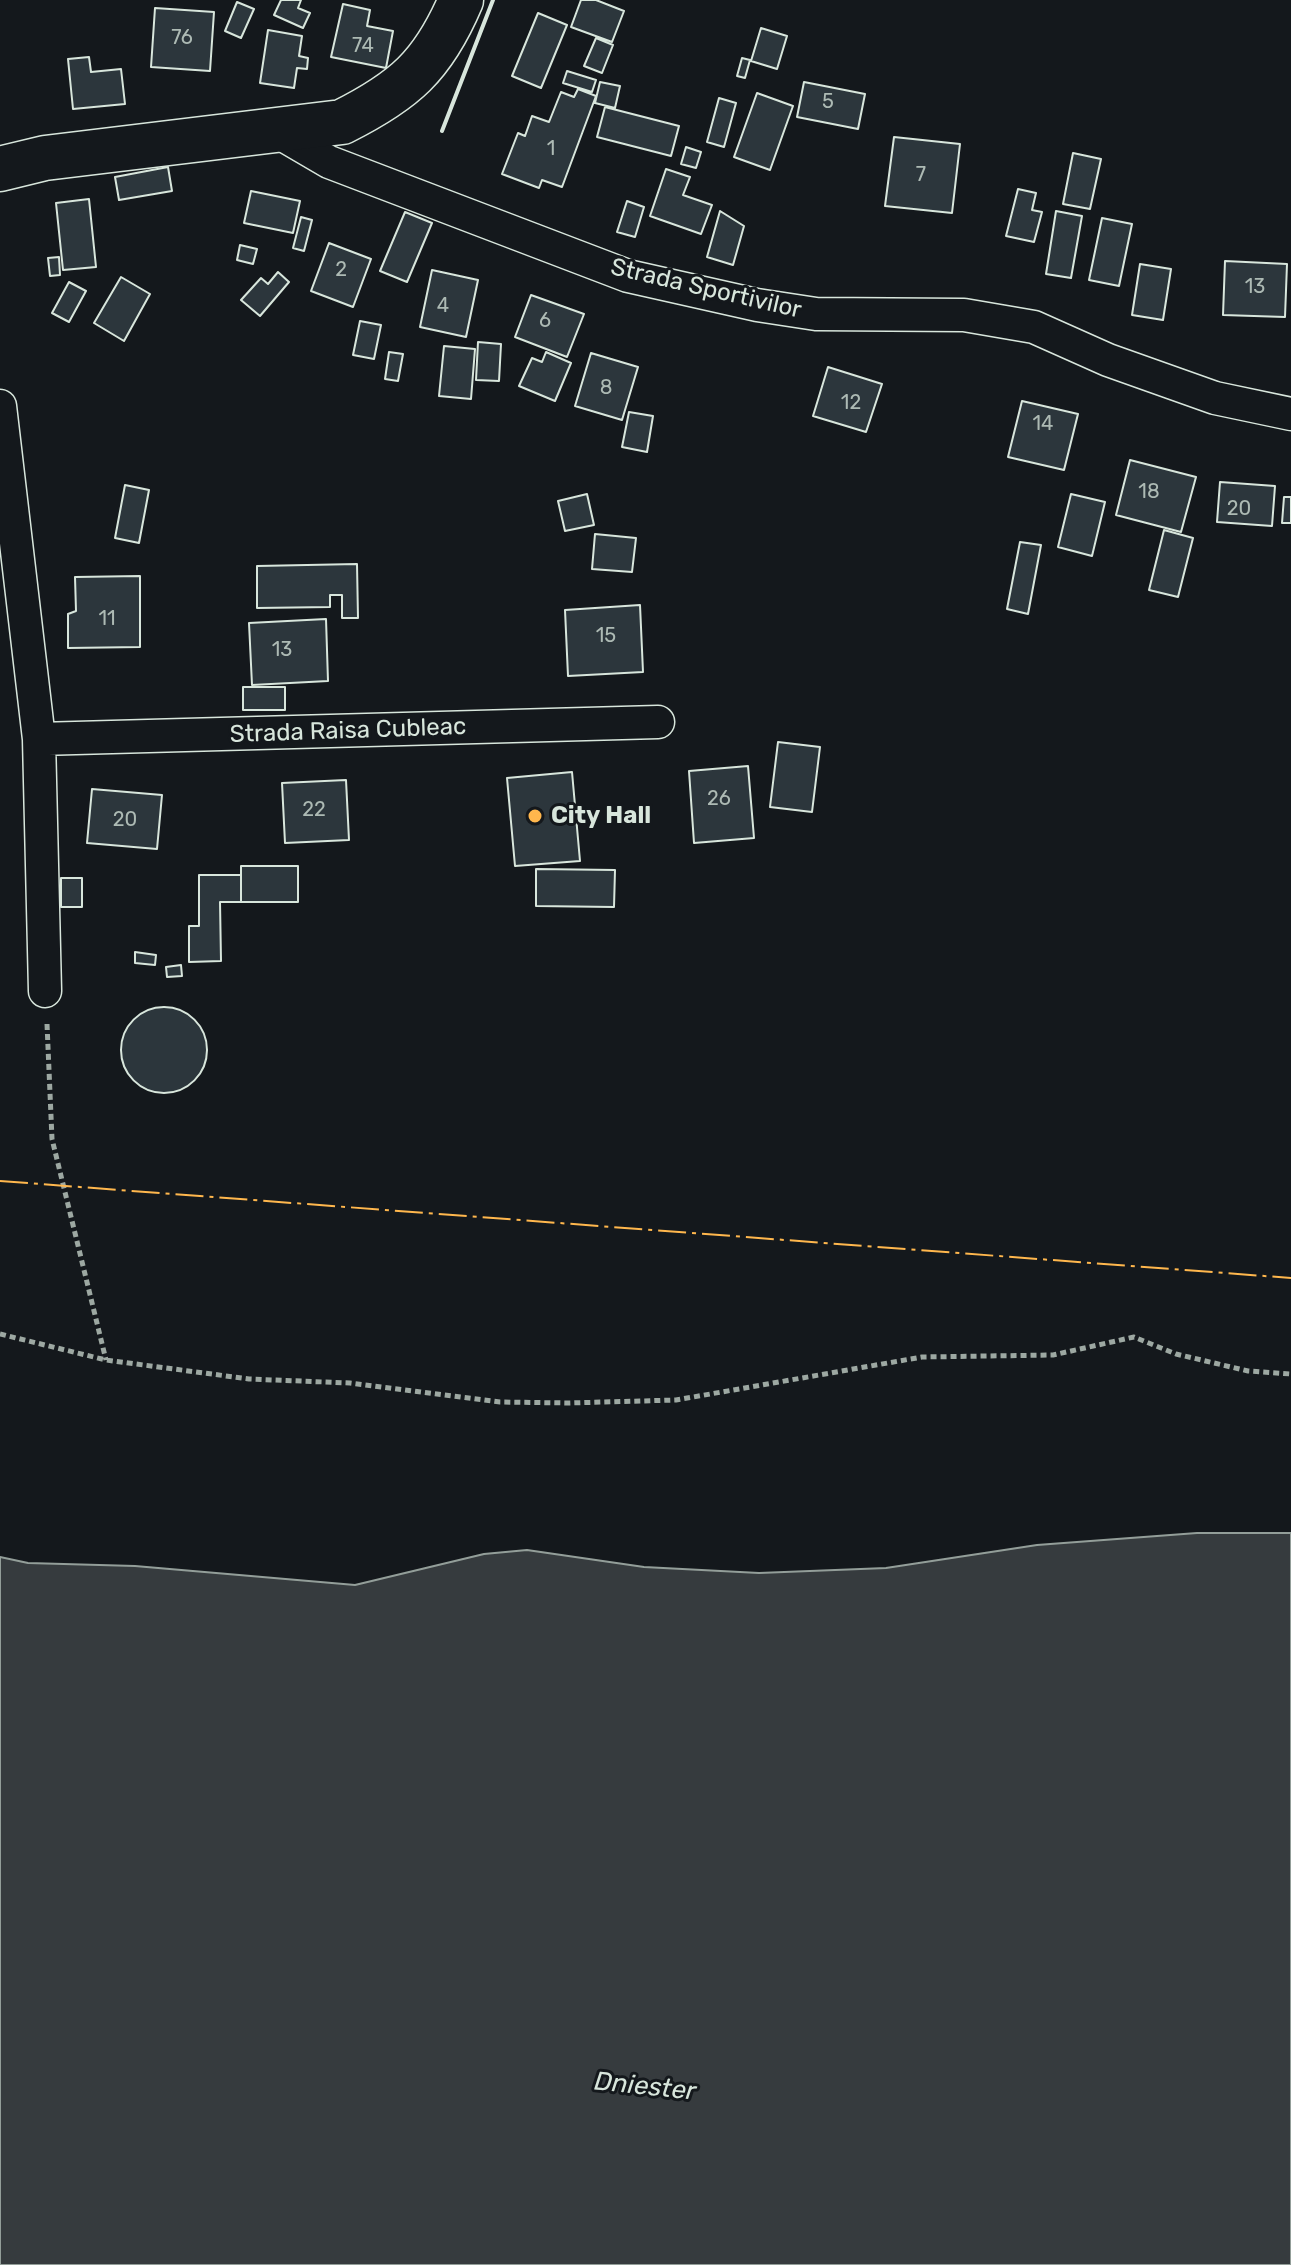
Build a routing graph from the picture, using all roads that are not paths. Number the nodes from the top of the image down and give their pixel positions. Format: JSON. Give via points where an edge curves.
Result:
{"nodes":[{"id":1,"x":461,"y":0,"type":"edge"},
{"id":2,"x":276,"y":131,"type":"junction"},
{"id":3,"x":0,"y":169,"type":"edge"},
{"id":4,"x":0,"y":406,"type":"edge"},
{"id":5,"x":1291,"y":414,"type":"edge"},
{"id":6,"x":658,"y":722,"type":"dead end"},
{"id":7,"x":39,"y":739,"type":"junction"},
{"id":8,"x":45,"y":991,"type":"road end"}],
"edges":[{"from":1,"to":2,"type":"main road","via":[[421,69],[382,102],[342,122]]},
{"from":2,"to":3,"type":"main road","via":[[45,158]]},
{"from":2,"to":5,"type":"street","name":"Strada Sportivilor","via":[[329,162],[628,276],[816,314],[964,315],[1034,327],[1215,398]]},
{"from":4,"to":7,"type":"street"},
{"from":6,"to":7,"type":"street","name":"Strada Raisa Cubleac"},
{"from":7,"to":8,"type":"street"}]}
